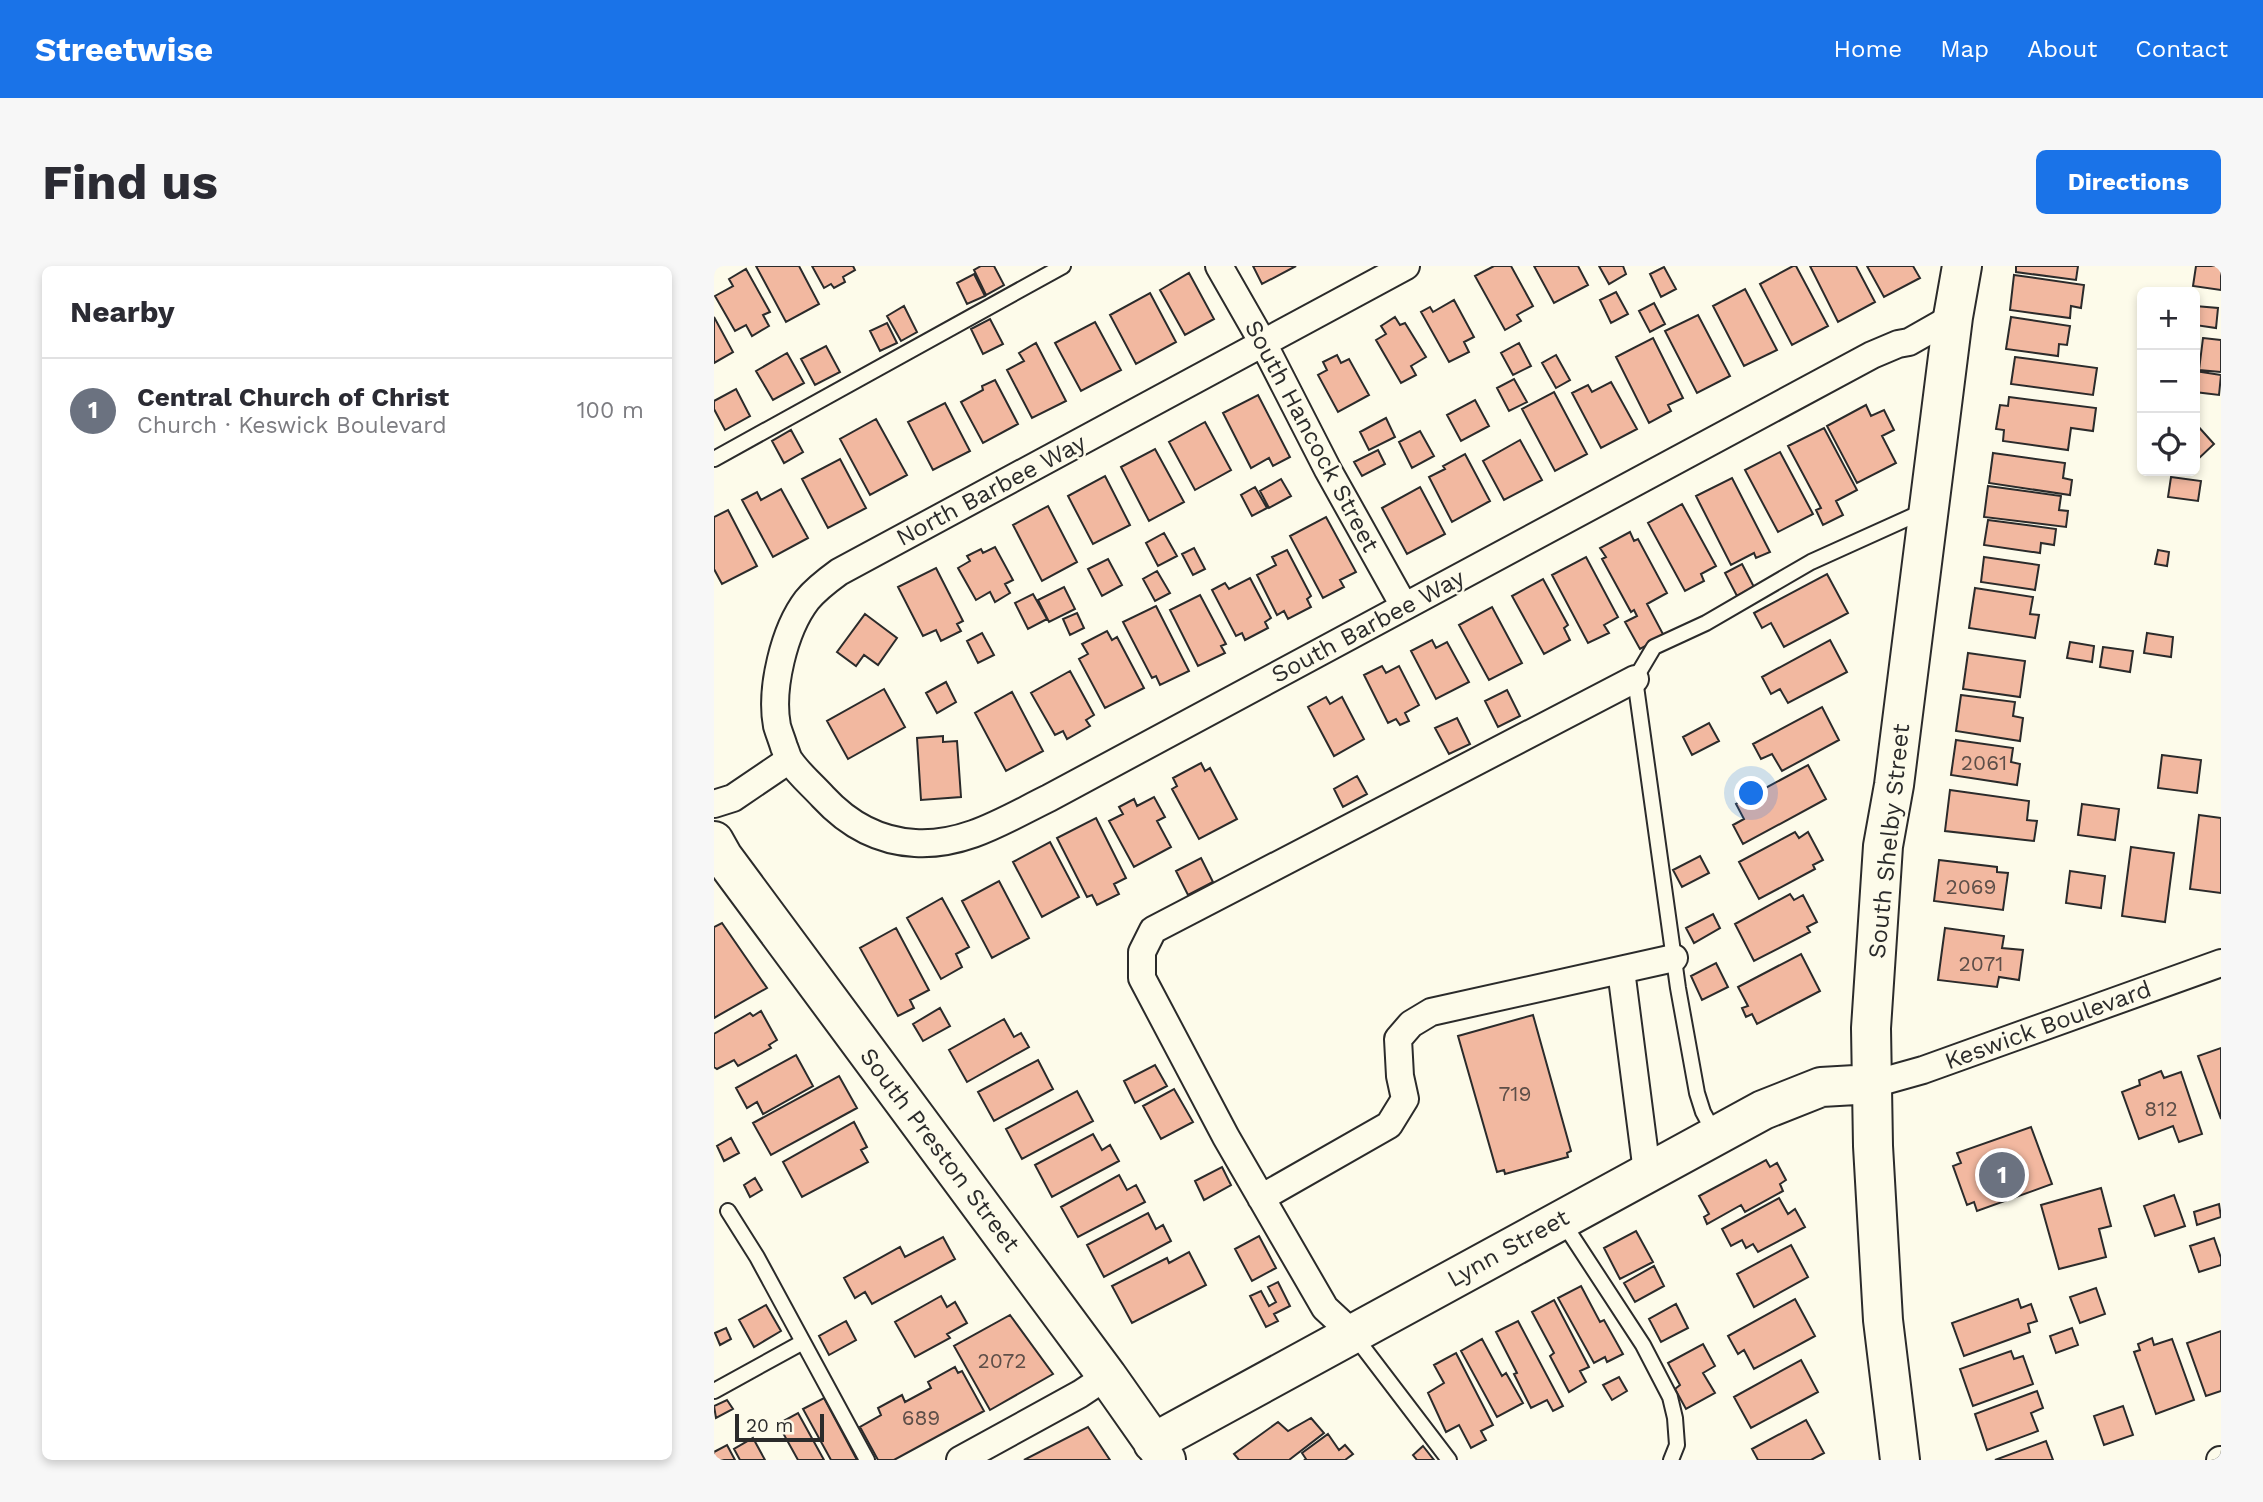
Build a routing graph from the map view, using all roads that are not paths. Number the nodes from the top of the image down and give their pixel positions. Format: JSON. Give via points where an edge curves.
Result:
{"nodes":[{"id":1,"x":1063,"y":266,"type":"edge"},
{"id":2,"x":1219,"y":266,"type":"edge"},
{"id":3,"x":1406,"y":266,"type":"edge"},
{"id":4,"x":1962,"y":266,"type":"edge"},
{"id":5,"x":1953,"y":317,"type":"junction"},
{"id":6,"x":1263,"y":343,"type":"junction"},
{"id":7,"x":714,"y":459,"type":"edge"},
{"id":8,"x":1929,"y":508,"type":"junction"},
{"id":9,"x":1404,"y":606,"type":"junction"},
{"id":10,"x":1635,"y":679,"type":"junction"},
{"id":11,"x":789,"y":760,"type":"junction"},
{"id":12,"x":714,"y":804,"type":"edge"},
{"id":13,"x":714,"y":841,"type":"edge"},
{"id":14,"x":1674,"y":958,"type":"junction"},
{"id":15,"x":2221,"y":963,"type":"edge"},
{"id":16,"x":1621,"y":970,"type":"junction"},
{"id":17,"x":1873,"y":1084,"type":"junction"},
{"id":18,"x":1716,"y":1135,"type":"junction"},
{"id":19,"x":1647,"y":1172,"type":"junction"},
{"id":20,"x":1261,"y":1198,"type":"junction"},
{"id":21,"x":728,"y":1211,"type":"dead end"},
{"id":22,"x":1560,"y":1219,"type":"junction"},
{"id":23,"x":1352,"y":1333,"type":"junction"},
{"id":24,"x":803,"y":1342,"type":"junction"},
{"id":25,"x":1107,"y":1376,"type":"junction"},
{"id":26,"x":714,"y":1391,"type":"edge"},
{"id":27,"x":1159,"y":1452,"type":"edge"},
{"id":28,"x":867,"y":1460,"type":"edge"},
{"id":29,"x":960,"y":1460,"type":"edge"},
{"id":30,"x":1449,"y":1460,"type":"edge"},
{"id":31,"x":1671,"y":1460,"type":"edge"},
{"id":32,"x":1900,"y":1460,"type":"edge"}],
"edges":[{"from":1,"to":7,"type":"lane"},
{"from":2,"to":6,"type":"street","name":"South Hancock Street"},
{"from":3,"to":6,"type":"street","name":"North Barbee Way"},
{"from":4,"to":5,"type":"main road","name":"South Shelby Street"},
{"from":5,"to":8,"type":"main road","name":"South Shelby Street"},
{"from":5,"to":9,"type":"street","name":"South Barbee Way","via":[[1909,342],[1872,355]]},
{"from":6,"to":9,"type":"street","name":"South Hancock Street"},
{"from":6,"to":11,"type":"street","name":"North Barbee Way","via":[[824,582],[807,599],[783,647],[777,726]]},
{"from":8,"to":10,"type":"lane","via":[[1811,562],[1706,623],[1654,647]]},
{"from":8,"to":17,"type":"main road","name":"South Shelby Street","via":[[1884,846],[1871,1028]]},
{"from":9,"to":11,"type":"street","name":"South Barbee Way","via":[[975,835],[915,843],[860,828],[839,815]]},
{"from":10,"to":14,"type":"lane"},
{"from":10,"to":20,"type":"street","via":[[1153,930],[1142,953],[1142,978]]},
{"from":11,"to":12,"type":"street","via":[[733,798]]},
{"from":13,"to":25,"type":"main road","name":"South Preston Street"},
{"from":14,"to":16,"type":"street"},
{"from":14,"to":18,"type":"lane","via":[[1697,1093]]},
{"from":15,"to":17,"type":"street","name":"Keswick Boulevard"},
{"from":16,"to":19,"type":"street"},
{"from":16,"to":20,"type":"street","via":[[1431,1012],[1411,1024],[1398,1039],[1405,1099],[1389,1125]]},
{"from":17,"to":18,"type":"main road","name":"Lynn Street","via":[[1821,1087],[1762,1110]]},
{"from":17,"to":32,"type":"main road","name":"South Shelby Street","via":[[1883,1320]]},
{"from":18,"to":19,"type":"main road","name":"Lynn Street"},
{"from":19,"to":22,"type":"main road","name":"Lynn Street"},
{"from":20,"to":23,"type":"street","via":[[1325,1308]]},
{"from":21,"to":24,"type":"lane"},
{"from":22,"to":23,"type":"main road","name":"Lynn Street"},
{"from":22,"to":31,"type":"lane","via":[[1643,1345],[1670,1397],[1677,1445]]},
{"from":23,"to":27,"type":"main road","name":"Lynn Street"},
{"from":23,"to":30,"type":"lane"},
{"from":24,"to":26,"type":"lane"},
{"from":24,"to":28,"type":"lane"},
{"from":25,"to":27,"type":"main road","name":"South Preston Street"},
{"from":25,"to":29,"type":"street"}]}
